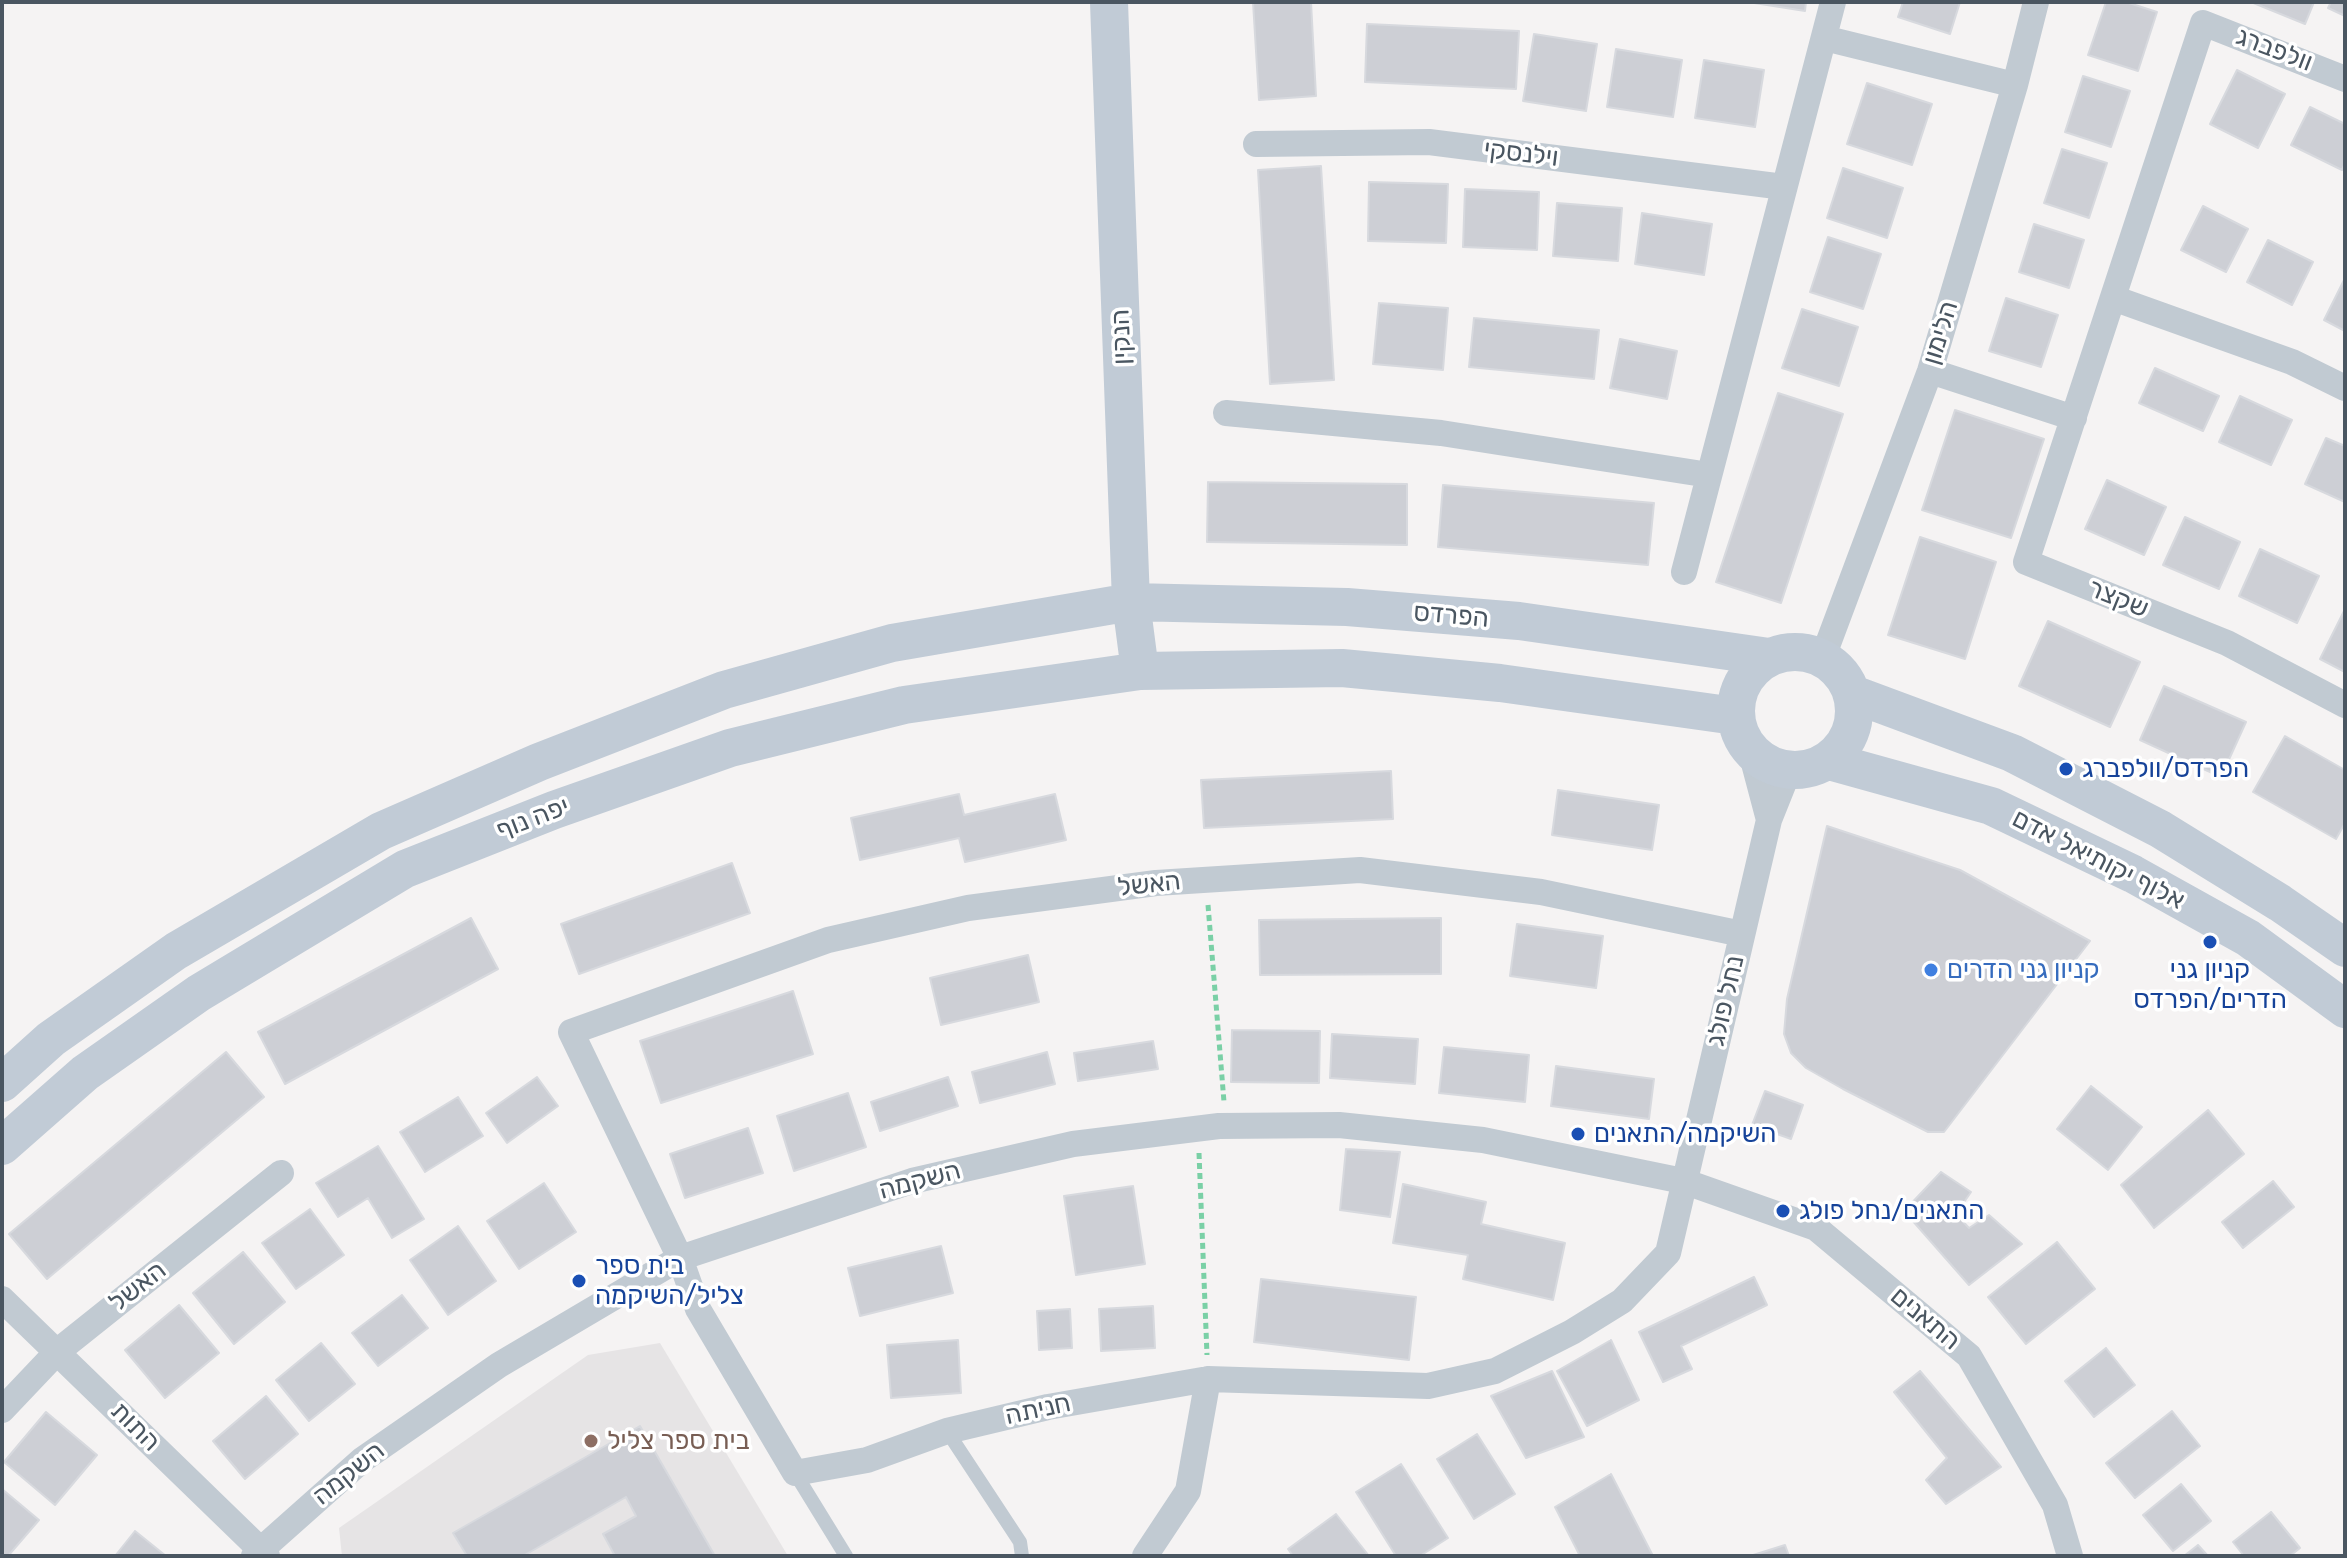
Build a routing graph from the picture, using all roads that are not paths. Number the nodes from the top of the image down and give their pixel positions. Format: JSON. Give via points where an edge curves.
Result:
{"nodes":[{"id":1,"x":1109,"y":2,"type":"edge"},
{"id":2,"x":1833,"y":2,"type":"edge"},
{"id":3,"x":2036,"y":2,"type":"edge"},
{"id":4,"x":2203,"y":23,"type":"joint"},
{"id":5,"x":1824,"y":38,"type":"junction"},
{"id":6,"x":2345,"y":79,"type":"edge"},
{"id":7,"x":2015,"y":85,"type":"junction"},
{"id":8,"x":1256,"y":144,"type":"dead end"},
{"id":9,"x":1784,"y":187,"type":"junction"},
{"id":10,"x":2113,"y":298,"type":"junction"},
{"id":11,"x":1930,"y":371,"type":"junction"},
{"id":12,"x":2345,"y":388,"type":"edge"},
{"id":13,"x":1226,"y":413,"type":"dead end"},
{"id":14,"x":2074,"y":418,"type":"junction"},
{"id":15,"x":1709,"y":475,"type":"junction"},
{"id":16,"x":1684,"y":572,"type":"dead end"},
{"id":17,"x":1131,"y":602,"type":"junction"},
{"id":18,"x":1769,"y":657,"type":"junction"},
{"id":19,"x":1823,"y":657,"type":"junction"},
{"id":20,"x":1140,"y":671,"type":"junction"},
{"id":21,"x":1853,"y":694,"type":"junction"},
{"id":22,"x":2345,"y":705,"type":"edge"},
{"id":23,"x":1735,"y":716,"type":"junction"},
{"id":24,"x":1751,"y":752,"type":"junction"},
{"id":25,"x":1829,"y":761,"type":"junction"},
{"id":26,"x":1789,"y":770,"type":"junction"},
{"id":27,"x":1769,"y":820,"type":"junction"},
{"id":28,"x":1742,"y":934,"type":"junction"},
{"id":29,"x":2345,"y":948,"type":"edge"},
{"id":30,"x":2345,"y":1009,"type":"edge"},
{"id":31,"x":2,"y":1083,"type":"edge"},
{"id":32,"x":2,"y":1146,"type":"edge"},
{"id":33,"x":281,"y":1173,"type":"dead end"},
{"id":34,"x":1683,"y":1181,"type":"junction"},
{"id":35,"x":680,"y":1258,"type":"junction"},
{"id":36,"x":2,"y":1299,"type":"edge"},
{"id":37,"x":58,"y":1351,"type":"junction"},
{"id":38,"x":1208,"y":1379,"type":"junction"},
{"id":39,"x":2,"y":1410,"type":"edge"},
{"id":40,"x":947,"y":1431,"type":"junction"},
{"id":41,"x":795,"y":1473,"type":"junction"},
{"id":42,"x":260,"y":1554,"type":"edge"},
{"id":43,"x":846,"y":1556,"type":"edge"},
{"id":44,"x":1022,"y":1556,"type":"edge"},
{"id":45,"x":1145,"y":1556,"type":"edge"},
{"id":46,"x":2070,"y":1556,"type":"edge"}],
"edges":[{"from":1,"to":17,"type":"street","name":"הנקין"},
{"from":2,"to":5,"type":"street"},
{"from":3,"to":7,"type":"street","name":"הלימון"},
{"from":4,"to":6,"type":"street","name":"וולפברג"},
{"from":4,"to":10,"type":"street","name":"שקצר"},
{"from":5,"to":7,"type":"street"},
{"from":5,"to":9,"type":"street"},
{"from":7,"to":11,"type":"street","name":"הלימון"},
{"from":8,"to":9,"type":"street","name":"וילנסקי","via":[[1429,142]]},
{"from":9,"to":15,"type":"street"},
{"from":10,"to":12,"type":"street","via":[[2292,362]]},
{"from":10,"to":14,"type":"street","name":"שקצר"},
{"from":11,"to":14,"type":"street"},
{"from":11,"to":19,"type":"street","name":"הלימון"},
{"from":13,"to":15,"type":"street","via":[[1441,433]]},
{"from":14,"to":22,"type":"street","name":"שקצר","via":[[2026,562],[2227,643]]},
{"from":15,"to":16,"type":"street"},
{"from":17,"to":18,"type":"street","name":"הפרדס","via":[[1347,607],[1519,621]]},
{"from":17,"to":20,"type":"street","name":"הנקין"},
{"from":17,"to":31,"type":"street","name":"יפה נוף","via":[[892,643],[724,690],[539,762],[381,831],[176,951],[51,1039]]},
{"from":18,"to":19,"type":"street","via":[[1802,651]]},
{"from":18,"to":23,"type":"street","via":[[1744,679]]},
{"from":19,"to":21,"type":"street","via":[[1844,675]]},
{"from":20,"to":23,"type":"street","via":[[1342,668],[1500,683]]},
{"from":20,"to":32,"type":"street","name":"יפה נוף","via":[[904,705],[730,748],[405,869],[199,993],[85,1073]]},
{"from":21,"to":25,"type":"street","via":[[1855,720],[1848,740]]},
{"from":21,"to":29,"type":"street","name":"אלוף יקותיאל אדם","via":[[2012,753],[2106,801],[2160,829]]},
{"from":23,"to":24,"type":"street"},
{"from":24,"to":26,"type":"street"},
{"from":24,"to":27,"type":"street","name":"נחל פולג"},
{"from":25,"to":26,"type":"street"},
{"from":25,"to":30,"type":"street","name":"אלוף יקותיאל אדם","via":[[1991,806],[2133,874],[2248,938]]},
{"from":26,"to":27,"type":"street","name":"נחל פולג"},
{"from":27,"to":28,"type":"street","name":"נחל פולג"},
{"from":28,"to":34,"type":"street","name":"נחל פולג"},
{"from":28,"to":35,"type":"street","name":"האשל","via":[[1541,892],[1360,870],[1156,883],[968,908],[828,940],[571,1032]]},
{"from":33,"to":37,"type":"street","name":"האשל"},
{"from":34,"to":35,"type":"street","name":"השקמה","via":[[1483,1140],[1339,1125],[1226,1125],[1073,1144],[912,1181]]},
{"from":34,"to":38,"type":"street","name":"חניתה","via":[[1668,1253],[1622,1301],[1495,1371],[1428,1386]]},
{"from":34,"to":46,"type":"street","name":"התאנים","via":[[1816,1228],[1969,1356],[2055,1505]]},
{"from":35,"to":41,"type":"street","via":[[698,1309]]},
{"from":35,"to":42,"type":"street","name":"השקמה","via":[[499,1365],[362,1460]]},
{"from":36,"to":37,"type":"street","name":"התות"},
{"from":37,"to":39,"type":"street","name":"האשל"},
{"from":37,"to":42,"type":"street","name":"התות"},
{"from":38,"to":40,"type":"street","name":"חניתה"},
{"from":38,"to":45,"type":"street","via":[[1188,1491]]},
{"from":40,"to":41,"type":"street","name":"חניתה","via":[[867,1460]]},
{"from":40,"to":44,"type":"lane","via":[[1020,1542]]},
{"from":41,"to":43,"type":"lane"}]}
